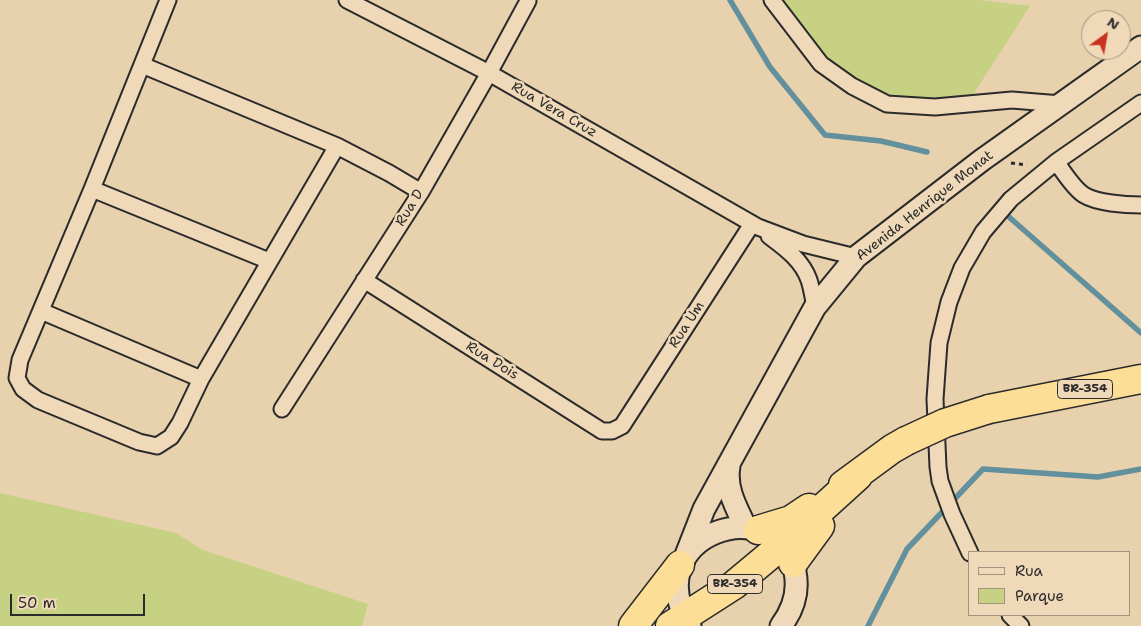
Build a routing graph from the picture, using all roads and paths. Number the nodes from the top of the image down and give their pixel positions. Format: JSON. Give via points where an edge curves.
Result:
{"nodes":[{"id":1,"x":168,"y":0,"type":"edge"},
{"id":2,"x":347,"y":0,"type":"edge"},
{"id":3,"x":772,"y":0,"type":"edge"},
{"id":4,"x":528,"y":1,"type":"edge"},
{"id":5,"x":374,"y":6,"type":"edge"},
{"id":6,"x":1141,"y":47,"type":"edge"},
{"id":7,"x":142,"y":65,"type":"junction"},
{"id":8,"x":489,"y":73,"type":"junction"},
{"id":9,"x":1141,"y":103,"type":"edge"},
{"id":10,"x":1061,"y":104,"type":"junction"},
{"id":11,"x":337,"y":146,"type":"junction"},
{"id":12,"x":982,"y":160,"type":"junction"},
{"id":13,"x":1053,"y":165,"type":"junction"},
{"id":14,"x":92,"y":189,"type":"junction"},
{"id":15,"x":421,"y":192,"type":"junction"},
{"id":16,"x":1141,"y":205,"type":"edge"},
{"id":17,"x":755,"y":225,"type":"junction"},
{"id":18,"x":856,"y":257,"type":"junction"},
{"id":19,"x":269,"y":261,"type":"junction"},
{"id":20,"x":364,"y":280,"type":"junction"},
{"id":21,"x":815,"y":307,"type":"junction"},
{"id":22,"x":41,"y":311,"type":"junction"},
{"id":23,"x":201,"y":379,"type":"junction"},
{"id":24,"x":1141,"y":379,"type":"edge"},
{"id":25,"x":282,"y":409,"type":"dead end"},
{"id":26,"x":622,"y":426,"type":"joint"},
{"id":27,"x":729,"y":463,"type":"junction"},
{"id":28,"x":858,"y":476,"type":"junction"},
{"id":29,"x":752,"y":528,"type":"junction"},
{"id":30,"x":969,"y":551,"type":"edge"},
{"id":31,"x":787,"y":554,"type":"junction"},
{"id":32,"x":683,"y":560,"type":"junction"},
{"id":33,"x":1011,"y":616,"type":"edge"},
{"id":34,"x":682,"y":623,"type":"edge"},
{"id":35,"x":633,"y":626,"type":"edge"},
{"id":36,"x":781,"y":626,"type":"edge"},
{"id":37,"x":1021,"y":626,"type":"edge"}],
"edges":[{"from":1,"to":7,"type":"street"},
{"from":2,"to":5,"type":"street","name":"Rua Vera Cruz"},
{"from":3,"to":10,"type":"street","via":[[821,64],[852,86],[887,104],[935,107],[1012,100]]},
{"from":4,"to":8,"type":"street","name":"Rua D"},
{"from":5,"to":8,"type":"street","name":"Rua Vera Cruz"},
{"from":6,"to":10,"type":"street","name":"Avenida Henrique Monat"},
{"from":7,"to":11,"type":"street"},
{"from":7,"to":14,"type":"street"},
{"from":8,"to":15,"type":"street","name":"Rua D"},
{"from":8,"to":17,"type":"street","name":"Rua Vera Cruz"},
{"from":9,"to":13,"type":"street"},
{"from":10,"to":12,"type":"street","name":"Avenida Henrique Monat"},
{"from":11,"to":15,"type":"street"},
{"from":11,"to":19,"type":"street"},
{"from":12,"to":13,"type":"path"},
{"from":12,"to":18,"type":"street","name":"Avenida Henrique Monat"},
{"from":13,"to":16,"type":"street","via":[[1082,194],[1127,205]]},
{"from":13,"to":30,"type":"street","via":[[1010,199],[983,232],[962,268],[939,343],[935,399],[940,481]]},
{"from":14,"to":19,"type":"street"},
{"from":14,"to":22,"type":"street"},
{"from":15,"to":20,"type":"street","name":"Rua D"},
{"from":17,"to":18,"type":"street","name":"Rua Vera Cruz","via":[[803,244]]},
{"from":17,"to":21,"type":"street","name":"Rua Vera Cruz","via":[[800,263]]},
{"from":17,"to":26,"type":"street","name":"Rua Um"},
{"from":18,"to":21,"type":"street","name":"Avenida Henrique Monat"},
{"from":19,"to":23,"type":"street"},
{"from":20,"to":25,"type":"street","name":"Rua D"},
{"from":20,"to":26,"type":"street","name":"Rua Dois","via":[[602,431]]},
{"from":21,"to":27,"type":"street","name":"Avenida Henrique Monat"},
{"from":22,"to":23,"type":"street"},
{"from":22,"to":23,"type":"street","via":[[20,360],[17,378],[23,389],[38,400],[139,442],[157,446],[171,437]]},
{"from":24,"to":28,"type":"highway","number":"BR-354","bridge":true,"via":[[989,408],[945,423],[892,449]]},
{"from":27,"to":29,"type":"street","via":[[730,494]]},
{"from":27,"to":32,"type":"street","name":"Avenida Henrique Monat"},
{"from":28,"to":29,"type":"highway","via":[[790,520]]},
{"from":28,"to":31,"type":"highway"},
{"from":29,"to":31,"type":"street","via":[[767,533]]},
{"from":29,"to":32,"type":"street","via":[[719,532],[696,546]]},
{"from":31,"to":34,"type":"highway","number":"BR-354","via":[[734,585]]},
{"from":31,"to":36,"type":"street","via":[[797,581],[789,616]]},
{"from":32,"to":34,"type":"street","name":"Avenida Henrique Monat","via":[[677,578]]},
{"from":32,"to":35,"type":"highway"},
{"from":33,"to":37,"type":"street"}]}
